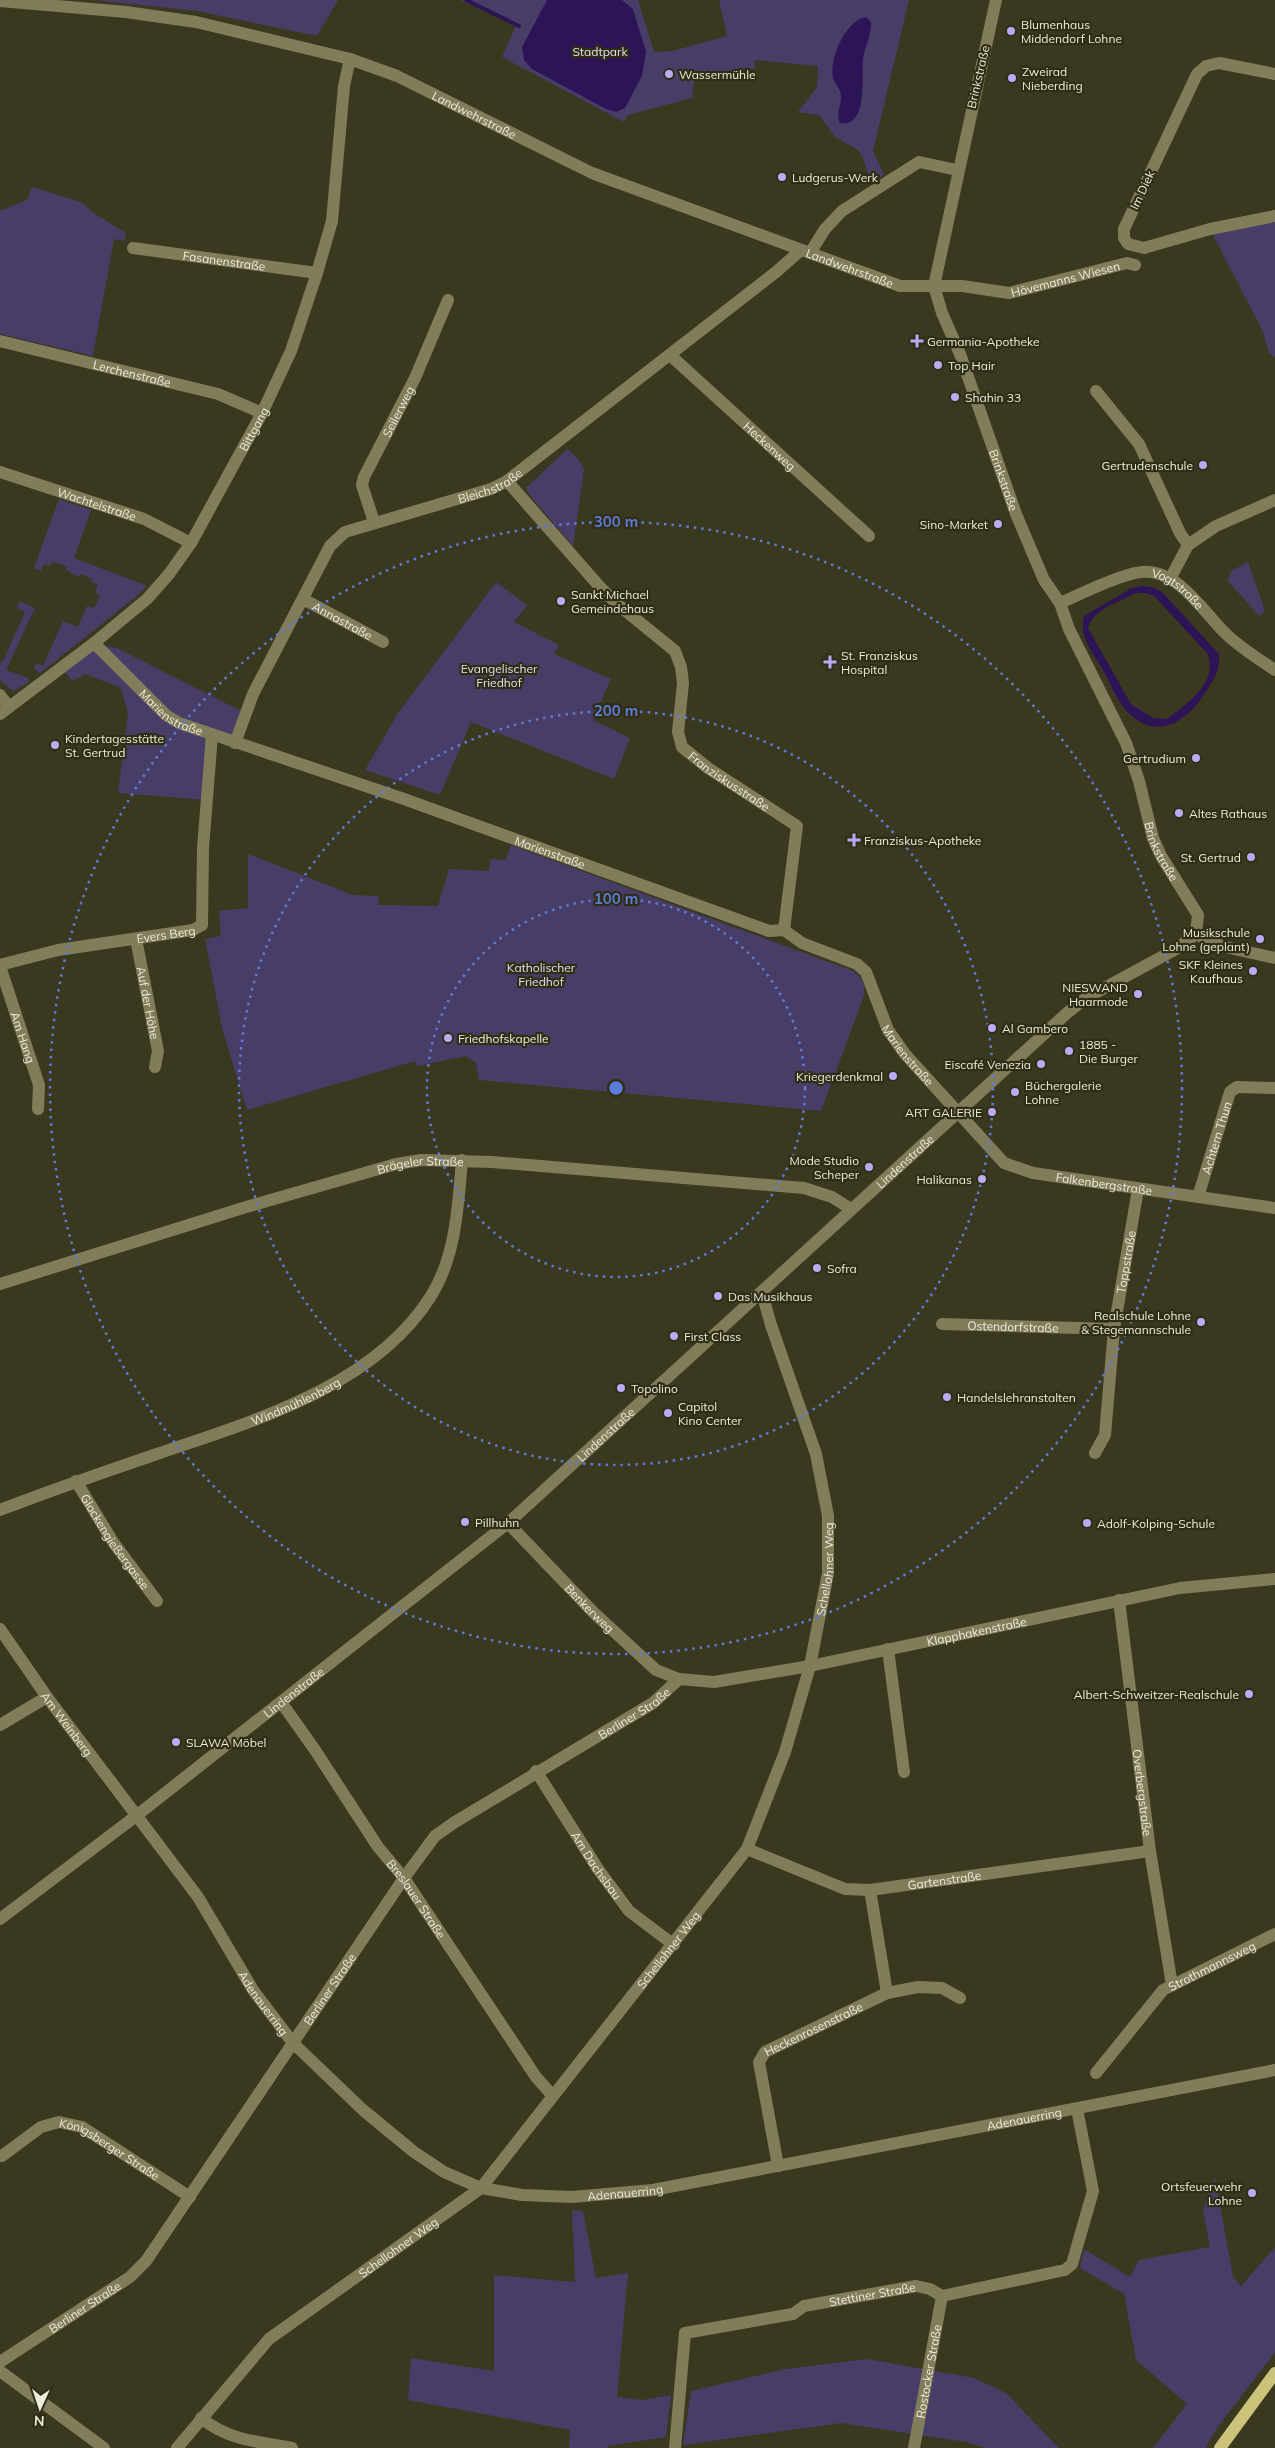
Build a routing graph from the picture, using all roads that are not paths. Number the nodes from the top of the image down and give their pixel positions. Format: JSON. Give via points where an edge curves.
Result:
{"nodes":[{"id":1,"x":996,"y":0,"type":"edge"},
{"id":2,"x":0,"y":1,"type":"edge"},
{"id":3,"x":350,"y":58,"type":"junction"},
{"id":4,"x":1275,"y":74,"type":"edge"},
{"id":5,"x":958,"y":170,"type":"junction"},
{"id":6,"x":1275,"y":216,"type":"edge"},
{"id":7,"x":133,"y":248,"type":"dead end"},
{"id":8,"x":805,"y":251,"type":"junction"},
{"id":9,"x":1135,"y":265,"type":"dead end"},
{"id":10,"x":317,"y":273,"type":"junction"},
{"id":11,"x":934,"y":286,"type":"junction"},
{"id":12,"x":448,"y":300,"type":"dead end"},
{"id":13,"x":0,"y":341,"type":"edge"},
{"id":14,"x":670,"y":355,"type":"junction"},
{"id":15,"x":1096,"y":391,"type":"dead end"},
{"id":16,"x":262,"y":414,"type":"junction"},
{"id":17,"x":0,"y":472,"type":"edge"},
{"id":18,"x":507,"y":481,"type":"junction"},
{"id":19,"x":1275,"y":500,"type":"edge"},
{"id":20,"x":374,"y":522,"type":"junction"},
{"id":21,"x":869,"y":536,"type":"dead end"},
{"id":22,"x":192,"y":543,"type":"junction"},
{"id":23,"x":1188,"y":545,"type":"junction"},
{"id":24,"x":1170,"y":579,"type":"junction"},
{"id":25,"x":303,"y":598,"type":"junction"},
{"id":26,"x":1060,"y":603,"type":"junction"},
{"id":27,"x":383,"y":642,"type":"dead end"},
{"id":28,"x":94,"y":644,"type":"junction"},
{"id":29,"x":1275,"y":670,"type":"edge"},
{"id":30,"x":0,"y":695,"type":"edge"},
{"id":31,"x":5,"y":710,"type":"edge"},
{"id":32,"x":212,"y":736,"type":"junction"},
{"id":33,"x":235,"y":742,"type":"junction"},
{"id":34,"x":784,"y":930,"type":"junction"},
{"id":35,"x":1196,"y":934,"type":"junction"},
{"id":36,"x":136,"y":939,"type":"junction"},
{"id":37,"x":1275,"y":958,"type":"edge"},
{"id":38,"x":0,"y":966,"type":"edge"},
{"id":39,"x":155,"y":1067,"type":"dead end"},
{"id":40,"x":1275,"y":1088,"type":"edge"},
{"id":41,"x":38,"y":1109,"type":"dead end"},
{"id":42,"x":957,"y":1113,"type":"junction"},
{"id":43,"x":462,"y":1160,"type":"junction"},
{"id":44,"x":1138,"y":1189,"type":"junction"},
{"id":45,"x":1198,"y":1197,"type":"junction"},
{"id":46,"x":1275,"y":1208,"type":"edge"},
{"id":47,"x":851,"y":1209,"type":"junction"},
{"id":48,"x":0,"y":1284,"type":"edge"},
{"id":49,"x":762,"y":1293,"type":"junction"},
{"id":50,"x":942,"y":1324,"type":"dead end"},
{"id":51,"x":1114,"y":1329,"type":"junction"},
{"id":52,"x":1095,"y":1453,"type":"dead end"},
{"id":53,"x":76,"y":1481,"type":"junction"},
{"id":54,"x":0,"y":1510,"type":"edge"},
{"id":55,"x":508,"y":1523,"type":"junction"},
{"id":56,"x":1275,"y":1579,"type":"edge"},
{"id":57,"x":1119,"y":1600,"type":"junction"},
{"id":58,"x":157,"y":1601,"type":"dead end"},
{"id":59,"x":0,"y":1629,"type":"edge"},
{"id":60,"x":888,"y":1649,"type":"junction"},
{"id":61,"x":810,"y":1666,"type":"junction"},
{"id":62,"x":679,"y":1678,"type":"junction"},
{"id":63,"x":47,"y":1697,"type":"junction"},
{"id":64,"x":281,"y":1702,"type":"junction"},
{"id":65,"x":0,"y":1725,"type":"edge"},
{"id":66,"x":536,"y":1771,"type":"junction"},
{"id":67,"x":904,"y":1772,"type":"dead end"},
{"id":68,"x":136,"y":1816,"type":"junction"},
{"id":69,"x":747,"y":1849,"type":"junction"},
{"id":70,"x":1150,"y":1851,"type":"junction"},
{"id":71,"x":404,"y":1878,"type":"junction"},
{"id":72,"x":870,"y":1890,"type":"junction"},
{"id":73,"x":0,"y":1919,"type":"edge"},
{"id":74,"x":1275,"y":1934,"type":"edge"},
{"id":75,"x":674,"y":1945,"type":"junction"},
{"id":76,"x":1172,"y":1985,"type":"junction"},
{"id":77,"x":887,"y":1993,"type":"junction"},
{"id":78,"x":960,"y":1998,"type":"dead end"},
{"id":79,"x":293,"y":2043,"type":"junction"},
{"id":80,"x":1275,"y":2070,"type":"edge"},
{"id":81,"x":1096,"y":2073,"type":"dead end"},
{"id":82,"x":552,"y":2095,"type":"junction"},
{"id":83,"x":1078,"y":2109,"type":"junction"},
{"id":84,"x":2,"y":2156,"type":"dead end"},
{"id":85,"x":778,"y":2166,"type":"junction"},
{"id":86,"x":481,"y":2188,"type":"junction"},
{"id":87,"x":190,"y":2197,"type":"junction"},
{"id":88,"x":942,"y":2296,"type":"junction"},
{"id":89,"x":0,"y":2362,"type":"edge"},
{"id":90,"x":0,"y":2371,"type":"edge"},
{"id":91,"x":1275,"y":2372,"type":"edge"},
{"id":92,"x":201,"y":2418,"type":"junction"},
{"id":93,"x":104,"y":2448,"type":"edge"},
{"id":94,"x":177,"y":2448,"type":"edge"},
{"id":95,"x":292,"y":2448,"type":"edge"},
{"id":96,"x":675,"y":2448,"type":"edge"},
{"id":97,"x":914,"y":2448,"type":"edge"},
{"id":98,"x":1220,"y":2448,"type":"edge"}],
"edges":[{"from":1,"to":5,"type":"street","name":"Brinkstraße"},
{"from":2,"to":3,"type":"street","name":"Landwehrstraße","via":[[196,22]]},
{"from":3,"to":8,"type":"street","name":"Landwehrstraße","via":[[398,76],[592,173]]},
{"from":3,"to":10,"type":"street","name":"Bittgang","via":[[344,86],[332,220]]},
{"from":4,"to":6,"type":"street","name":"Im Diek","via":[[1219,63],[1206,66],[1197,74],[1124,230],[1124,238],[1128,244],[1144,248],[1210,229]]},
{"from":5,"to":8,"type":"street","name":"Bleichstraße","via":[[919,162],[842,211]]},
{"from":5,"to":11,"type":"street","name":"Brinkstraße"},
{"from":7,"to":10,"type":"street","name":"Fasanenstraße"},
{"from":8,"to":11,"type":"street","name":"Landwehrstraße","via":[[900,286]]},
{"from":8,"to":14,"type":"street","name":"Bleichstraße"},
{"from":9,"to":11,"type":"street","name":"Hövemanns Wiesen","via":[[1127,263],[1008,293],[962,286]]},
{"from":10,"to":16,"type":"street","name":"Bittgang","via":[[291,351]]},
{"from":11,"to":26,"type":"street","name":"Brinkstraße","via":[[1016,514],[1044,580]]},
{"from":12,"to":20,"type":"street","name":"Seilerweg","via":[[415,378],[364,477],[362,485]]},
{"from":13,"to":16,"type":"street","name":"Lerchenstraße","via":[[218,394]]},
{"from":14,"to":18,"type":"street","name":"Bleichstraße"},
{"from":14,"to":21,"type":"street","name":"Heckenweg"},
{"from":15,"to":23,"type":"street","via":[[1139,444]]},
{"from":16,"to":22,"type":"street","name":"Bittgang"},
{"from":17,"to":22,"type":"street","name":"Wachtelstraße","via":[[144,519]]},
{"from":18,"to":20,"type":"street","name":"Bleichstraße"},
{"from":18,"to":34,"type":"street","name":"Franziskusstraße","via":[[606,592],[675,651],[683,683],[678,732],[682,748],[797,826]]},
{"from":19,"to":23,"type":"street","via":[[1216,526]]},
{"from":20,"to":25,"type":"street","name":"Bleichstraße","via":[[345,532],[330,546]]},
{"from":22,"to":28,"type":"street","name":"Bittgang","via":[[147,598]]},
{"from":23,"to":24,"type":"street"},
{"from":24,"to":26,"type":"street","name":"Vogtstraße","via":[[1159,574],[1136,573]]},
{"from":24,"to":29,"type":"street","name":"Vogtstraße","via":[[1189,594],[1225,633]]},
{"from":25,"to":27,"type":"street","name":"Annastraße"},
{"from":25,"to":33,"type":"street","name":"Bleichstraße","via":[[252,694]]},
{"from":26,"to":35,"type":"street","name":"Brinkstraße","via":[[1069,629],[1126,743],[1160,856],[1198,915]]},
{"from":28,"to":31,"type":"street","name":"Bittgang"},
{"from":28,"to":32,"type":"street","name":"Marienstraße","via":[[166,715]]},
{"from":30,"to":31,"type":"street"},
{"from":32,"to":33,"type":"street","name":"Marienstraße"},
{"from":32,"to":36,"type":"street","name":"Evers Berg","via":[[203,848],[202,925],[192,930]]},
{"from":33,"to":34,"type":"street","name":"Marienstraße","via":[[420,804],[769,930]]},
{"from":34,"to":42,"type":"street","name":"Marienstraße","via":[[802,943],[858,964],[866,972],[888,1030]]},
{"from":35,"to":37,"type":"street","via":[[1221,946]]},
{"from":35,"to":42,"type":"street","name":"Lindenstraße","via":[[1178,948],[1086,998]]},
{"from":36,"to":38,"type":"street","name":"Evers Berg","via":[[58,950]]},
{"from":36,"to":39,"type":"street","name":"Auf der Höhe","via":[[158,1051]]},
{"from":38,"to":41,"type":"street","name":"Am Hang","via":[[39,1085]]},
{"from":40,"to":45,"type":"street","name":"Achtern Thun","via":[[1237,1087],[1230,1092]]},
{"from":42,"to":44,"type":"street","name":"Falkenbergstraße","via":[[1004,1163],[1034,1173]]},
{"from":42,"to":47,"type":"street","name":"Lindenstraße"},
{"from":43,"to":47,"type":"street","name":"Brägeler Straße","via":[[804,1188],[832,1197]]},
{"from":43,"to":48,"type":"street","name":"Brägeler Straße","via":[[396,1164]]},
{"from":43,"to":53,"type":"street","name":"Windmühlenberg","via":[[457,1218],[446,1262],[431,1295],[414,1318],[378,1352],[345,1377],[256,1420]]},
{"from":44,"to":45,"type":"street","name":"Falkenbergstraße"},
{"from":44,"to":51,"type":"street","name":"Toppstraße"},
{"from":45,"to":46,"type":"street","name":"Falkenbergstraße"},
{"from":47,"to":49,"type":"street","name":"Lindenstraße"},
{"from":49,"to":55,"type":"street","name":"Lindenstraße"},
{"from":49,"to":61,"type":"street","name":"Schellohner Weg","via":[[816,1454],[828,1516],[828,1573]]},
{"from":50,"to":51,"type":"street","name":"Ostendorfstraße"},
{"from":51,"to":52,"type":"street","name":"Toppstraße","via":[[1105,1435]]},
{"from":53,"to":54,"type":"street","name":"Windmühlenberg"},
{"from":53,"to":58,"type":"street","name":"Glockengießergasse","via":[[113,1542]]},
{"from":55,"to":62,"type":"street","name":"Benkerweg","via":[[593,1612],[656,1670]]},
{"from":55,"to":64,"type":"street","name":"Lindenstraße"},
{"from":56,"to":57,"type":"street","name":"Klapphakenstraße","via":[[1180,1588]]},
{"from":57,"to":60,"type":"street","name":"Klapphakenstraße"},
{"from":57,"to":70,"type":"street","name":"Overbergstraße"},
{"from":59,"to":63,"type":"street","name":"Am Weinberg"},
{"from":60,"to":61,"type":"street","name":"Klapphakenstraße"},
{"from":60,"to":67,"type":"street"},
{"from":61,"to":62,"type":"street","name":"Klapphakenstraße","via":[[714,1682]]},
{"from":61,"to":69,"type":"street","name":"Schellohner Weg","via":[[785,1752]]},
{"from":62,"to":66,"type":"street","name":"Berliner Straße","via":[[653,1702]]},
{"from":63,"to":65,"type":"street"},
{"from":63,"to":68,"type":"street","name":"Am Weinberg"},
{"from":64,"to":68,"type":"street","name":"Lindenstraße"},
{"from":64,"to":71,"type":"street","name":"Breslauer Straße","via":[[378,1847]]},
{"from":66,"to":71,"type":"street","name":"Berliner Straße","via":[[435,1836]]},
{"from":66,"to":75,"type":"street","name":"Am Dachsbau","via":[[598,1869],[629,1910]]},
{"from":68,"to":73,"type":"street","name":"Lindenstraße"},
{"from":68,"to":79,"type":"street","name":"Adenauerring","via":[[198,1897],[253,1990]]},
{"from":69,"to":72,"type":"street","name":"Gartenstraße","via":[[845,1890]]},
{"from":69,"to":75,"type":"street","name":"Schellohner Weg"},
{"from":70,"to":72,"type":"street","name":"Gartenstraße"},
{"from":70,"to":76,"type":"street","name":"Overbergstraße"},
{"from":71,"to":79,"type":"street","name":"Berliner Straße"},
{"from":71,"to":82,"type":"street","name":"Breslauer Straße","via":[[536,2077]]},
{"from":72,"to":77,"type":"street"},
{"from":74,"to":76,"type":"street","name":"Strothmannsweg"},
{"from":75,"to":82,"type":"street","name":"Schellohner Weg"},
{"from":76,"to":81,"type":"street","name":"Strothmannsweg","via":[[1163,1990]]},
{"from":77,"to":78,"type":"street","name":"Heckenrosenstraße","via":[[942,1988]]},
{"from":77,"to":85,"type":"street","name":"Heckenrosenstraße","via":[[765,2052],[759,2062]]},
{"from":79,"to":86,"type":"street","name":"Adenauerring","via":[[363,2110],[414,2152],[444,2172]]},
{"from":79,"to":87,"type":"street","name":"Berliner Straße"},
{"from":80,"to":83,"type":"street","name":"Adenauerring"},
{"from":82,"to":86,"type":"street","name":"Schellohner Weg"},
{"from":83,"to":85,"type":"street","name":"Adenauerring"},
{"from":83,"to":88,"type":"street","via":[[1093,2191],[1072,2264],[1065,2270]]},
{"from":84,"to":87,"type":"street","name":"Königsberger Straße","via":[[42,2127],[58,2122],[82,2127]]},
{"from":85,"to":86,"type":"street","name":"Adenauerring","via":[[653,2190],[572,2197],[522,2195]]},
{"from":86,"to":92,"type":"street","name":"Schellohner Weg","via":[[269,2340]]},
{"from":87,"to":89,"type":"street","name":"Berliner Straße","via":[[146,2261],[130,2277]]},
{"from":88,"to":96,"type":"street","name":"Stettiner Straße","via":[[916,2286],[804,2306],[793,2314],[686,2333]]},
{"from":88,"to":97,"type":"street","name":"Rostocker Straße"},
{"from":90,"to":93,"type":"street"},
{"from":91,"to":98,"type":"main road"},
{"from":92,"to":94,"type":"street","name":"Schellohner Weg"},
{"from":92,"to":95,"type":"street","via":[[229,2436]]}]}
